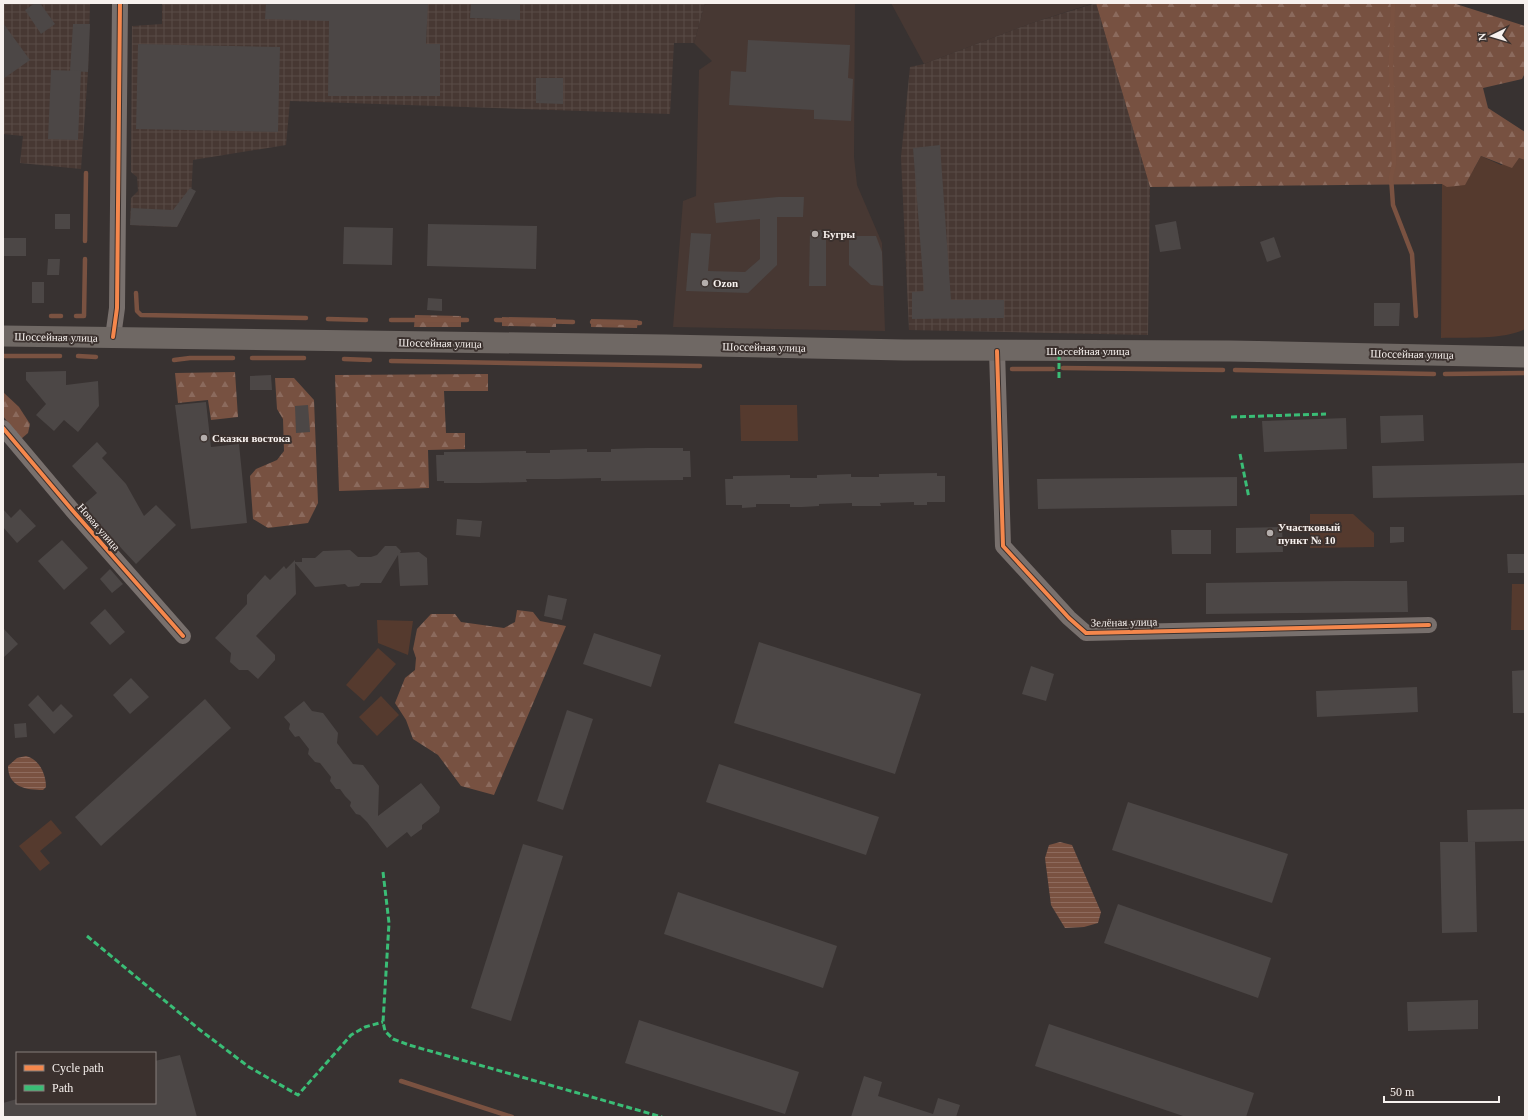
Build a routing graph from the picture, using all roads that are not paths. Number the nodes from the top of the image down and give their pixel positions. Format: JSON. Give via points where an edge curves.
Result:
{"nodes":[{"id":1,"x":120,"y":3,"type":"edge"},
{"id":2,"x":3,"y":336,"type":"edge"},
{"id":3,"x":113,"y":337,"type":"junction"},
{"id":4,"x":997,"y":351,"type":"junction"},
{"id":5,"x":1525,"y":357,"type":"edge"},
{"id":6,"x":3,"y":428,"type":"edge"},
{"id":7,"x":1429,"y":625,"type":"dead end"},
{"id":8,"x":183,"y":636,"type":"dead end"}],
"edges":[{"from":1,"to":3,"type":"street","via":[[117,308]]},
{"from":2,"to":3,"type":"main road","name":"Шоссейная улица"},
{"from":3,"to":4,"type":"main road","name":"Шоссейная улица"},
{"from":4,"to":5,"type":"main road","name":"Шоссейная улица","via":[[1230,351]]},
{"from":4,"to":7,"type":"street","name":"Зелёная улица","via":[[1003,546],[1086,633]]},
{"from":6,"to":8,"type":"street","name":"Новая улица"}]}
